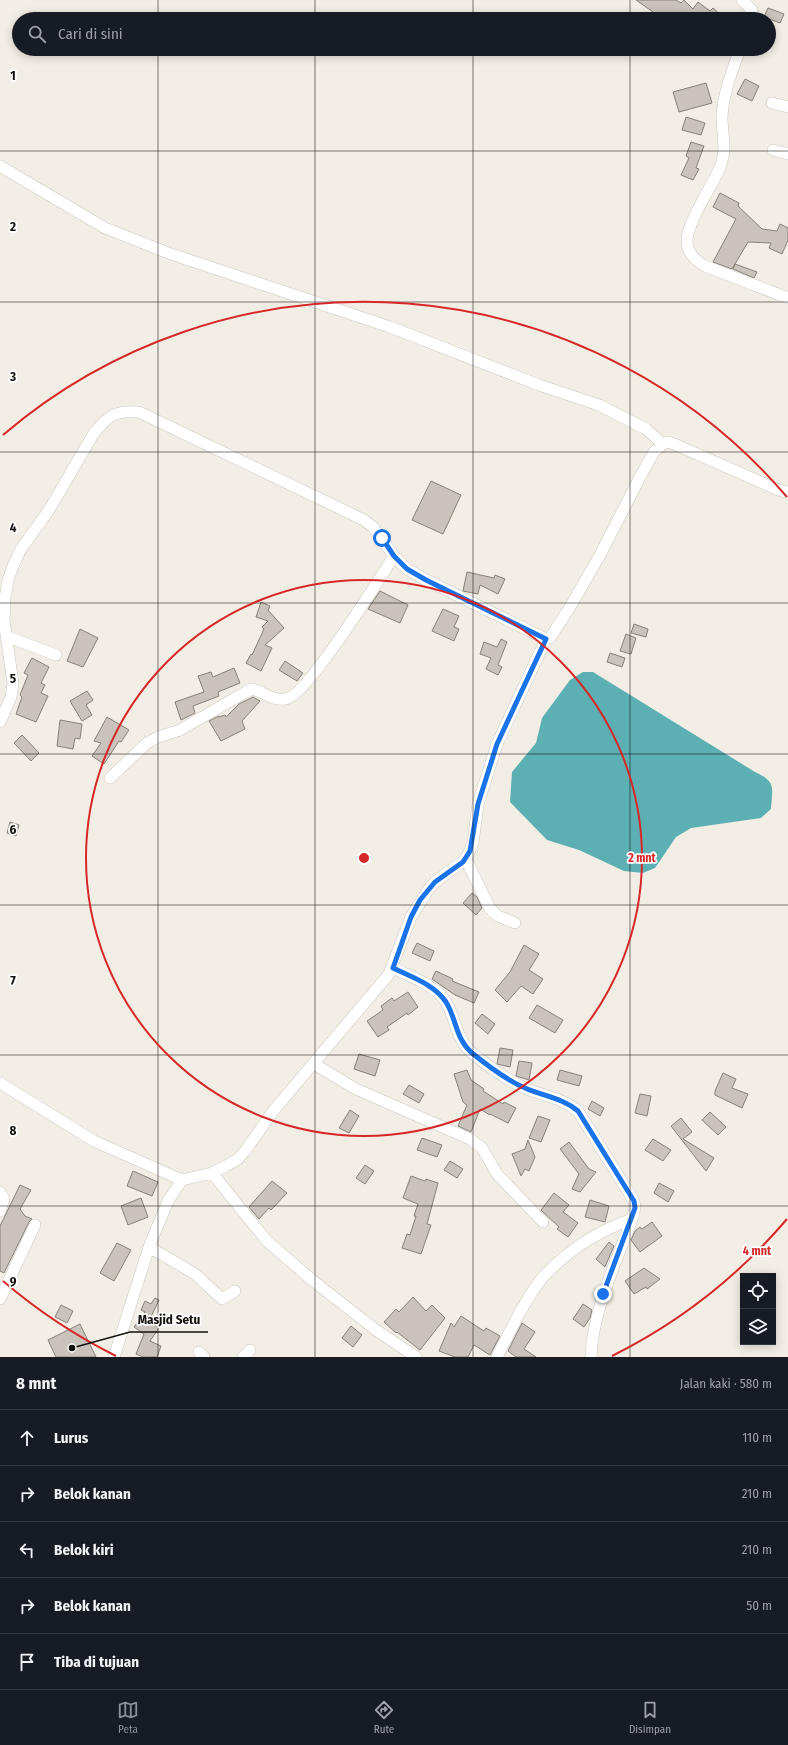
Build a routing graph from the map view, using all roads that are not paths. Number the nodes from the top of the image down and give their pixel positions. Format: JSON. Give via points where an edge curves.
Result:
{"nodes":[{"id":1,"x":742,"y":0,"type":"edge"},
{"id":2,"x":752,"y":12,"type":"edge"},
{"id":3,"x":738,"y":56,"type":"edge"},
{"id":4,"x":772,"y":103,"type":"dead end"},
{"id":5,"x":788,"y":107,"type":"edge"},
{"id":6,"x":773,"y":150,"type":"dead end"},
{"id":7,"x":788,"y":154,"type":"edge"},
{"id":8,"x":0,"y":166,"type":"edge"},
{"id":9,"x":788,"y":298,"type":"edge"},
{"id":10,"x":663,"y":444,"type":"junction"},
{"id":11,"x":788,"y":492,"type":"edge"},
{"id":12,"x":394,"y":556,"type":"junction"},
{"id":13,"x":6,"y":636,"type":"junction"},
{"id":14,"x":546,"y":639,"type":"junction"},
{"id":15,"x":56,"y":655,"type":"dead end"},
{"id":16,"x":0,"y":722,"type":"edge"},
{"id":17,"x":110,"y":778,"type":"dead end"},
{"id":18,"x":466,"y":859,"type":"junction"},
{"id":19,"x":515,"y":924,"type":"dead end"},
{"id":20,"x":393,"y":968,"type":"junction"},
{"id":21,"x":314,"y":1064,"type":"junction"},
{"id":22,"x":0,"y":1083,"type":"edge"},
{"id":23,"x":212,"y":1173,"type":"junction"},
{"id":24,"x":182,"y":1180,"type":"junction"},
{"id":25,"x":0,"y":1192,"type":"edge"},
{"id":26,"x":0,"y":1211,"type":"edge"},
{"id":27,"x":632,"y":1219,"type":"junction"},
{"id":28,"x":543,"y":1222,"type":"dead end"},
{"id":29,"x":35,"y":1225,"type":"dead end"},
{"id":30,"x":149,"y":1247,"type":"junction"},
{"id":31,"x":235,"y":1291,"type":"dead end"},
{"id":32,"x":0,"y":1299,"type":"edge"},
{"id":33,"x":114,"y":1357,"type":"edge"},
{"id":34,"x":416,"y":1357,"type":"edge"},
{"id":35,"x":497,"y":1357,"type":"edge"},
{"id":36,"x":591,"y":1357,"type":"edge"}],
"edges":[{"from":1,"to":2,"type":"street"},
{"from":3,"to":9,"type":"street","via":[[724,100],[722,117],[725,152],[689,230],[688,248],[696,261],[705,266]]},
{"from":4,"to":5,"type":"street"},
{"from":6,"to":7,"type":"street"},
{"from":8,"to":10,"type":"street","via":[[105,228],[171,254],[390,327],[539,385],[599,405],[646,429]]},
{"from":10,"to":11,"type":"street","via":[[674,444]]},
{"from":10,"to":14,"type":"street","via":[[654,452],[638,479],[600,555],[570,607],[550,638]]},
{"from":12,"to":13,"type":"street","via":[[373,527],[364,520],[139,412],[126,411],[112,414],[103,422],[21,550],[13,566],[5,598]]},
{"from":12,"to":14,"type":"street","via":[[407,569],[426,580]]},
{"from":12,"to":17,"type":"street","via":[[322,664],[294,695],[287,699],[270,698],[252,689],[244,692],[180,730],[147,743]]},
{"from":13,"to":15,"type":"street"},
{"from":13,"to":16,"type":"street","via":[[13,683],[12,697]]},
{"from":14,"to":18,"type":"street","via":[[497,744],[478,804],[473,844]]},
{"from":18,"to":19,"type":"street","via":[[490,909]]},
{"from":18,"to":20,"type":"street","via":[[435,882],[420,900],[411,917]]},
{"from":20,"to":21,"type":"street"},
{"from":20,"to":27,"type":"street","via":[[437,992],[446,1002],[463,1043],[491,1067],[525,1088],[569,1104],[578,1111],[634,1201]]},
{"from":21,"to":23,"type":"street","via":[[274,1110],[241,1155]]},
{"from":21,"to":28,"type":"street","via":[[356,1089],[470,1139],[482,1148],[497,1174]]},
{"from":22,"to":24,"type":"street","via":[[94,1141]]},
{"from":23,"to":24,"type":"street"},
{"from":23,"to":34,"type":"street","via":[[267,1241],[376,1330]]},
{"from":24,"to":30,"type":"street","via":[[168,1201]]},
{"from":25,"to":26,"type":"street","via":[[4,1199]]},
{"from":27,"to":35,"type":"street","via":[[589,1239],[543,1278],[520,1313]]},
{"from":27,"to":36,"type":"street","via":[[603,1294],[594,1327]]},
{"from":29,"to":32,"type":"street"},
{"from":30,"to":31,"type":"street","via":[[195,1274],[222,1299]]},
{"from":30,"to":33,"type":"street"}]}
